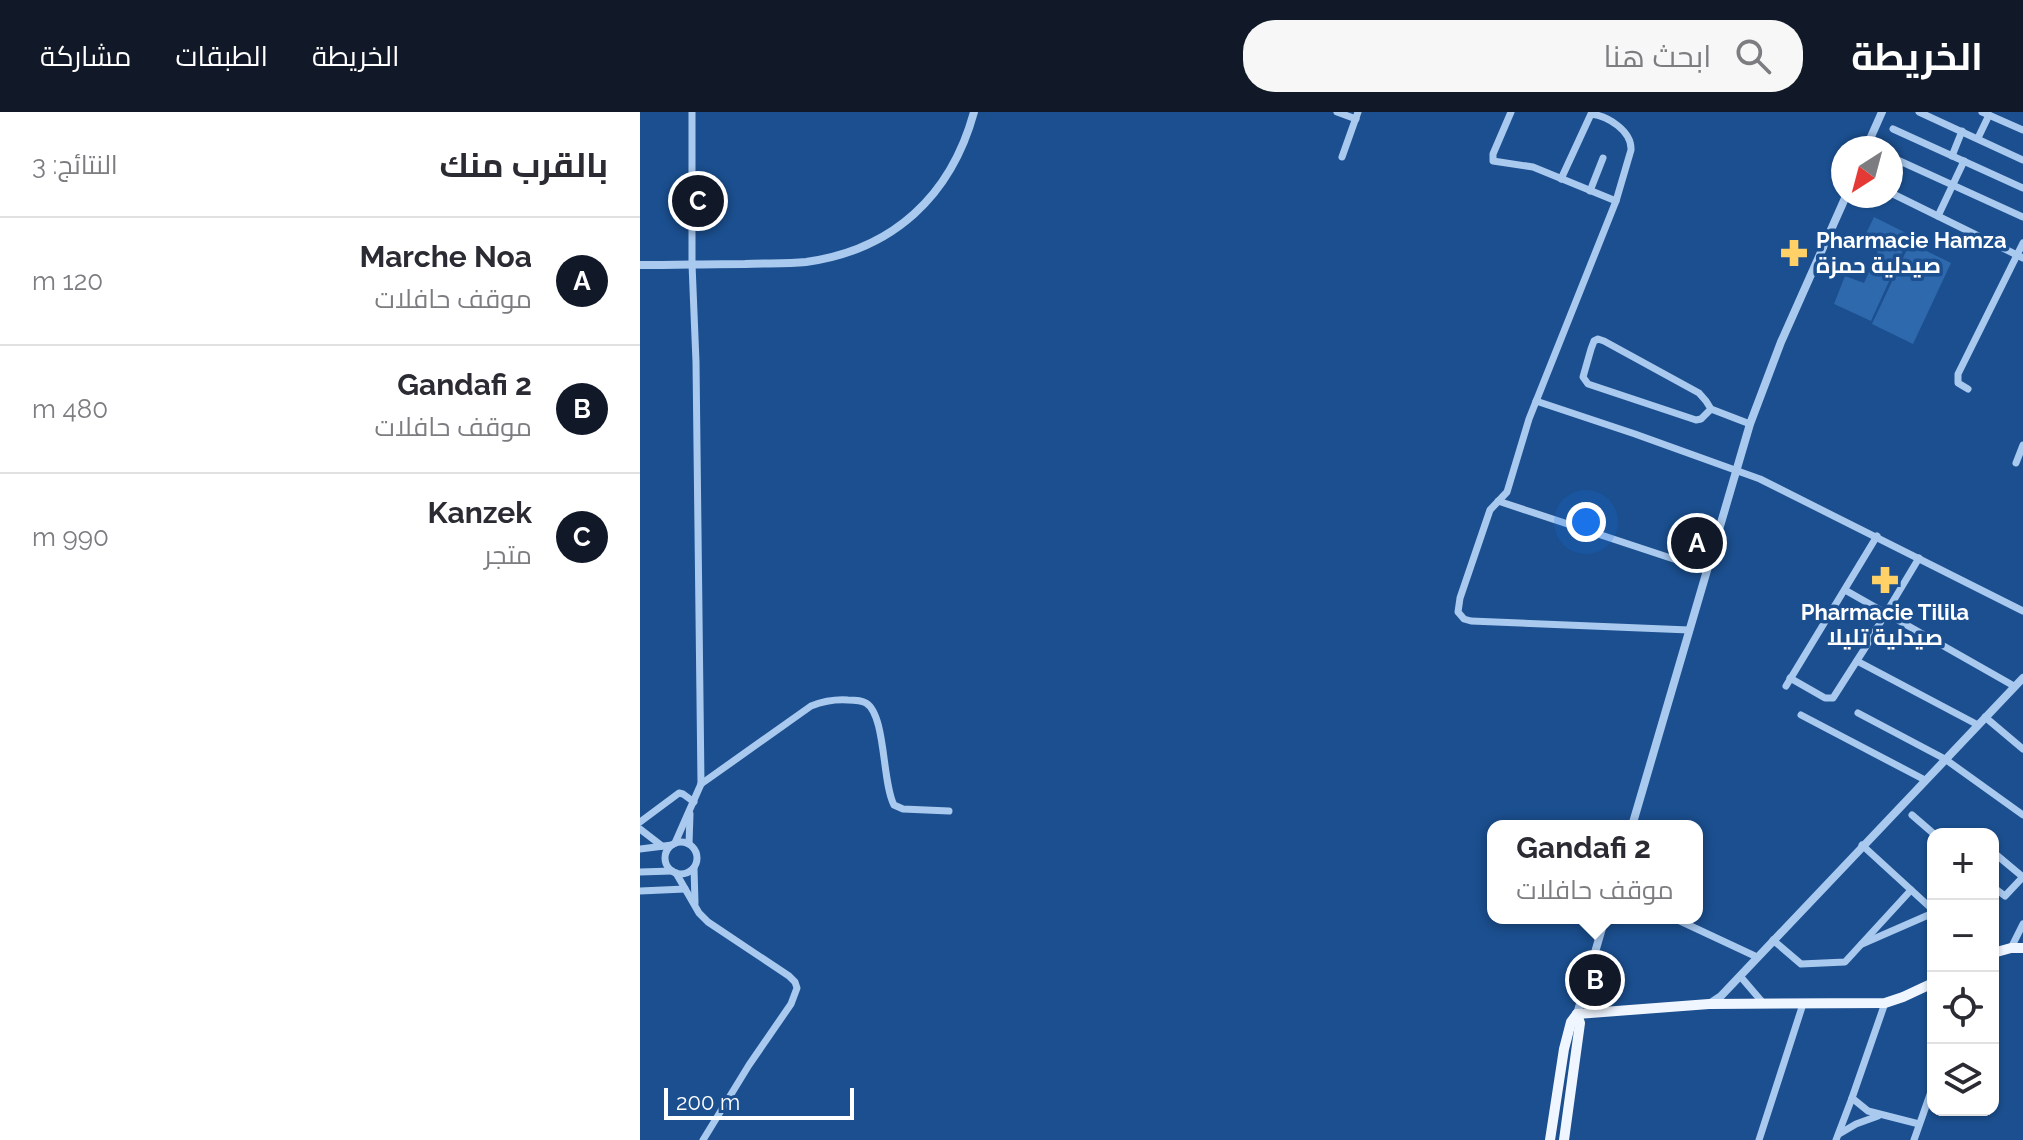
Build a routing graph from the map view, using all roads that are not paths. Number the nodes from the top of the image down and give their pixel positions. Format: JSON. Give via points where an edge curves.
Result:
{"nodes":[{"id":1,"x":692,"y":112,"type":"edge"},
{"id":2,"x":974,"y":112,"type":"edge"},
{"id":3,"x":1337,"y":112,"type":"edge"},
{"id":4,"x":1511,"y":112,"type":"edge"},
{"id":5,"x":1882,"y":112,"type":"edge"},
{"id":6,"x":1919,"y":112,"type":"edge"},
{"id":7,"x":1985,"y":113,"type":"edge"},
{"id":8,"x":1357,"y":116,"type":"edge"},
{"id":9,"x":1893,"y":129,"type":"dead end"},
{"id":10,"x":2023,"y":130,"type":"edge"},
{"id":11,"x":1962,"y":131,"type":"junction"},
{"id":12,"x":1871,"y":136,"type":"edge"},
{"id":13,"x":1978,"y":138,"type":"junction"},
{"id":14,"x":1952,"y":156,"type":"junction"},
{"id":15,"x":1342,"y":157,"type":"dead end"},
{"id":16,"x":1603,"y":158,"type":"dead end"},
{"id":17,"x":2023,"y":160,"type":"edge"},
{"id":18,"x":1964,"y":161,"type":"junction"},
{"id":19,"x":1903,"y":163,"type":"edge"},
{"id":20,"x":1561,"y":179,"type":"junction"},
{"id":21,"x":1953,"y":186,"type":"junction"},
{"id":22,"x":2023,"y":188,"type":"edge"},
{"id":23,"x":1590,"y":191,"type":"junction"},
{"id":24,"x":1903,"y":199,"type":"edge"},
{"id":25,"x":1616,"y":201,"type":"junction"},
{"id":26,"x":1841,"y":208,"type":"edge"},
{"id":27,"x":1938,"y":216,"type":"junction"},
{"id":28,"x":2023,"y":217,"type":"edge"},
{"id":29,"x":2023,"y":243,"type":"edge"},
{"id":30,"x":2019,"y":256,"type":"edge"},
{"id":31,"x":692,"y":264,"type":"junction"},
{"id":32,"x":640,"y":265,"type":"edge"},
{"id":33,"x":1968,"y":389,"type":"dead end"},
{"id":34,"x":1536,"y":401,"type":"junction"},
{"id":35,"x":1711,"y":409,"type":"junction"},
{"id":36,"x":1750,"y":424,"type":"junction"},
{"id":37,"x":2023,"y":445,"type":"edge"},
{"id":38,"x":2016,"y":463,"type":"dead end"},
{"id":39,"x":1736,"y":470,"type":"junction"},
{"id":40,"x":1498,"y":501,"type":"junction"},
{"id":41,"x":1877,"y":536,"type":"junction"},
{"id":42,"x":1919,"y":558,"type":"junction"},
{"id":43,"x":1707,"y":570,"type":"junction"},
{"id":44,"x":1845,"y":590,"type":"junction"},
{"id":45,"x":2023,"y":611,"type":"edge"},
{"id":46,"x":1886,"y":613,"type":"junction"},
{"id":47,"x":1689,"y":630,"type":"junction"},
{"id":48,"x":1857,"y":661,"type":"junction"},
{"id":49,"x":2023,"y":678,"type":"edge"},
{"id":50,"x":2014,"y":686,"type":"junction"},
{"id":51,"x":1858,"y":713,"type":"dead end"},
{"id":52,"x":1801,"y":715,"type":"dead end"},
{"id":53,"x":1982,"y":721,"type":"junction"},
{"id":54,"x":2023,"y":749,"type":"edge"},
{"id":55,"x":1945,"y":759,"type":"junction"},
{"id":56,"x":1925,"y":780,"type":"junction"},
{"id":57,"x":701,"y":784,"type":"junction"},
{"id":58,"x":694,"y":802,"type":"junction"},
{"id":59,"x":949,"y":811,"type":"dead end"},
{"id":60,"x":690,"y":812,"type":"junction"},
{"id":61,"x":1912,"y":815,"type":"dead end"},
{"id":62,"x":2023,"y":815,"type":"edge"},
{"id":63,"x":1634,"y":820,"type":"edge"},
{"id":64,"x":640,"y":822,"type":"edge"},
{"id":65,"x":1927,"y":828,"type":"edge"},
{"id":66,"x":640,"y":829,"type":"edge"},
{"id":67,"x":673,"y":844,"type":"junction"},
{"id":68,"x":689,"y":844,"type":"junction"},
{"id":69,"x":1862,"y":845,"type":"junction"},
{"id":70,"x":662,"y":846,"type":"junction"},
{"id":71,"x":640,"y":849,"type":"edge"},
{"id":72,"x":1999,"y":857,"type":"edge"},
{"id":73,"x":694,"y":868,"type":"junction"},
{"id":74,"x":640,"y":872,"type":"edge"},
{"id":75,"x":674,"y":872,"type":"junction"},
{"id":76,"x":2023,"y":877,"type":"edge"},
{"id":77,"x":685,"y":889,"type":"junction"},
{"id":78,"x":1911,"y":890,"type":"junction"},
{"id":79,"x":640,"y":891,"type":"edge"},
{"id":80,"x":1999,"y":892,"type":"edge"},
{"id":81,"x":695,"y":905,"type":"junction"},
{"id":82,"x":1927,"y":906,"type":"edge"},
{"id":83,"x":1927,"y":915,"type":"edge"},
{"id":84,"x":1603,"y":924,"type":"edge"},
{"id":85,"x":1686,"y":924,"type":"edge"},
{"id":86,"x":2023,"y":924,"type":"edge"},
{"id":87,"x":1773,"y":940,"type":"junction"},
{"id":88,"x":1860,"y":945,"type":"junction"},
{"id":89,"x":2017,"y":948,"type":"edge"},
{"id":90,"x":1757,"y":957,"type":"junction"},
{"id":91,"x":1740,"y":976,"type":"junction"},
{"id":92,"x":1927,"y":986,"type":"edge"},
{"id":93,"x":1885,"y":1003,"type":"junction"},
{"id":94,"x":1709,"y":1004,"type":"junction"},
{"id":95,"x":1764,"y":1004,"type":"junction"},
{"id":96,"x":1803,"y":1004,"type":"junction"},
{"id":97,"x":1577,"y":1014,"type":"junction"},
{"id":98,"x":1852,"y":1098,"type":"junction"},
{"id":99,"x":1927,"y":1102,"type":"edge"},
{"id":100,"x":1881,"y":1115,"type":"junction"},
{"id":101,"x":1919,"y":1124,"type":"junction"},
{"id":102,"x":1836,"y":1138,"type":"edge"},
{"id":103,"x":703,"y":1140,"type":"edge"},
{"id":104,"x":1550,"y":1140,"type":"edge"},
{"id":105,"x":1564,"y":1140,"type":"edge"},
{"id":106,"x":1759,"y":1140,"type":"edge"},
{"id":107,"x":1914,"y":1140,"type":"edge"}],
"edges":[{"from":1,"to":31,"type":"street"},
{"from":2,"to":31,"type":"street","via":[[940,187],[885,236],[852,251],[802,262]]},
{"from":3,"to":8,"type":"street"},
{"from":4,"to":20,"type":"street","via":[[1493,161],[1533,167]]},
{"from":5,"to":12,"type":"street"},
{"from":6,"to":11,"type":"street"},
{"from":7,"to":10,"type":"street"},
{"from":7,"to":13,"type":"street"},
{"from":8,"to":15,"type":"street"},
{"from":9,"to":14,"type":"street"},
{"from":11,"to":13,"type":"street"},
{"from":11,"to":14,"type":"street"},
{"from":13,"to":17,"type":"street"},
{"from":14,"to":18,"type":"street"},
{"from":16,"to":23,"type":"street"},
{"from":18,"to":21,"type":"street"},
{"from":18,"to":22,"type":"street"},
{"from":19,"to":21,"type":"street"},
{"from":20,"to":23,"type":"street"},
{"from":20,"to":25,"type":"street","via":[[1589,115],[1597,114],[1625,132],[1632,146]]},
{"from":21,"to":27,"type":"street"},
{"from":21,"to":28,"type":"street"},
{"from":23,"to":25,"type":"street"},
{"from":24,"to":27,"type":"street"},
{"from":25,"to":34,"type":"street"},
{"from":26,"to":36,"type":"street"},
{"from":27,"to":30,"type":"street"},
{"from":29,"to":30,"type":"street"},
{"from":30,"to":33,"type":"street","via":[[1957,377]]},
{"from":31,"to":32,"type":"street"},
{"from":31,"to":57,"type":"street"},
{"from":34,"to":39,"type":"street"},
{"from":34,"to":40,"type":"street","via":[[1507,492]]},
{"from":35,"to":35,"type":"street","via":[[1699,393],[1604,341],[1593,343],[1583,377],[1588,384],[1696,420]]},
{"from":35,"to":36,"type":"street"},
{"from":36,"to":39,"type":"street"},
{"from":37,"to":38,"type":"street"},
{"from":39,"to":41,"type":"street"},
{"from":39,"to":43,"type":"street"},
{"from":40,"to":43,"type":"street"},
{"from":40,"to":47,"type":"street","via":[[1490,510],[1460,598],[1458,612],[1464,619]]},
{"from":41,"to":42,"type":"street"},
{"from":41,"to":44,"type":"street"},
{"from":42,"to":45,"type":"street"},
{"from":42,"to":46,"type":"street"},
{"from":43,"to":47,"type":"street"},
{"from":44,"to":46,"type":"street"},
{"from":44,"to":48,"type":"street","via":[[1788,682],[1831,699]]},
{"from":46,"to":48,"type":"street"},
{"from":46,"to":50,"type":"street"},
{"from":47,"to":63,"type":"street"},
{"from":48,"to":53,"type":"street"},
{"from":49,"to":50,"type":"street"},
{"from":50,"to":53,"type":"street"},
{"from":51,"to":55,"type":"street"},
{"from":52,"to":56,"type":"street"},
{"from":53,"to":54,"type":"street"},
{"from":53,"to":55,"type":"street"},
{"from":55,"to":56,"type":"street"},
{"from":55,"to":62,"type":"street"},
{"from":56,"to":69,"type":"street"},
{"from":57,"to":58,"type":"street"},
{"from":57,"to":59,"type":"street","via":[[811,706],[859,701],[874,712],[892,803],[903,809]]},
{"from":58,"to":60,"type":"street"},
{"from":58,"to":64,"type":"street","via":[[679,793]]},
{"from":60,"to":67,"type":"street"},
{"from":60,"to":68,"type":"street"},
{"from":61,"to":65,"type":"street"},
{"from":66,"to":70,"type":"street"},
{"from":67,"to":68,"type":"street"},
{"from":67,"to":70,"type":"street"},
{"from":67,"to":75,"type":"street","via":[[665,858]]},
{"from":68,"to":73,"type":"street","via":[[697,854]]},
{"from":69,"to":78,"type":"street"},
{"from":69,"to":87,"type":"street"},
{"from":70,"to":71,"type":"street"},
{"from":72,"to":76,"type":"street"},
{"from":73,"to":75,"type":"street"},
{"from":73,"to":81,"type":"street"},
{"from":74,"to":75,"type":"street"},
{"from":75,"to":77,"type":"street"},
{"from":76,"to":80,"type":"street","via":[[2005,896]]},
{"from":77,"to":79,"type":"street"},
{"from":77,"to":81,"type":"street"},
{"from":78,"to":82,"type":"street"},
{"from":78,"to":88,"type":"street"},
{"from":81,"to":103,"type":"street","via":[[708,922],[789,976],[797,988]]},
{"from":83,"to":88,"type":"street"},
{"from":84,"to":97,"type":"street"},
{"from":85,"to":90,"type":"street"},
{"from":86,"to":89,"type":"street"},
{"from":87,"to":88,"type":"street","via":[[1804,965],[1845,962]]},
{"from":87,"to":90,"type":"street"},
{"from":90,"to":91,"type":"street"},
{"from":91,"to":94,"type":"street"},
{"from":91,"to":95,"type":"street"},
{"from":92,"to":93,"type":"main road"},
{"from":93,"to":96,"type":"main road"},
{"from":93,"to":98,"type":"street"},
{"from":94,"to":95,"type":"main road"},
{"from":94,"to":97,"type":"main road"},
{"from":95,"to":96,"type":"main road"},
{"from":96,"to":106,"type":"street"},
{"from":97,"to":104,"type":"main road","via":[[1564,1049]]},
{"from":97,"to":105,"type":"main road"},
{"from":98,"to":100,"type":"street"},
{"from":98,"to":102,"type":"street"},
{"from":99,"to":101,"type":"street"},
{"from":100,"to":101,"type":"street"},
{"from":100,"to":102,"type":"street"},
{"from":101,"to":107,"type":"street"}]}
